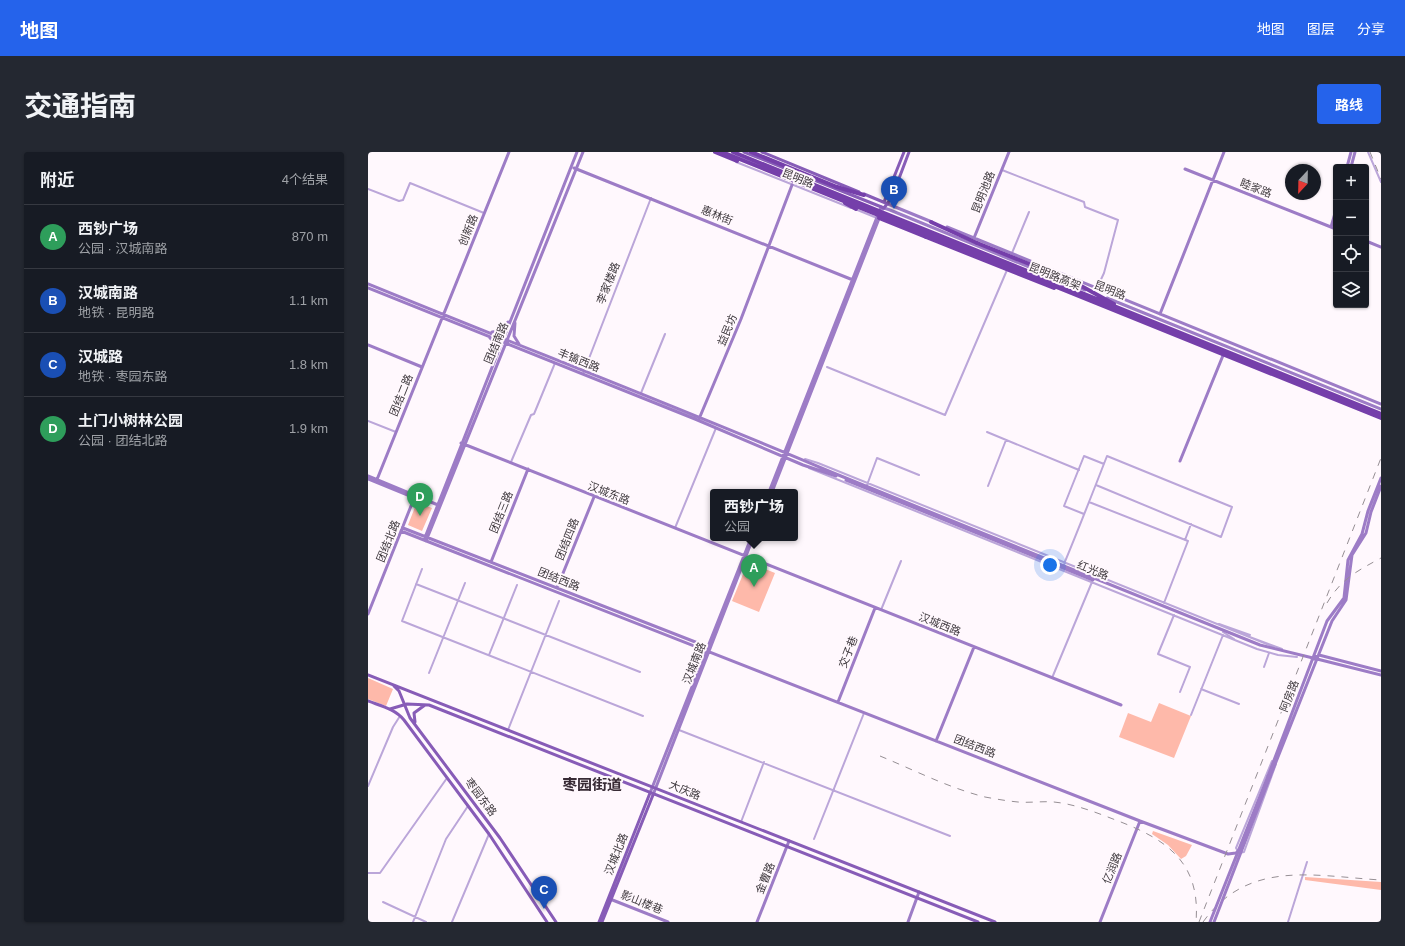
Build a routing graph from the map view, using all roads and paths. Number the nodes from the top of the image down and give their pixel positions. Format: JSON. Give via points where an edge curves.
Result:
{"nodes":[{"id":1,"x":509,"y":152,"type":"edge"},
{"id":2,"x":577,"y":152,"type":"edge"},
{"id":3,"x":583,"y":152,"type":"edge"},
{"id":4,"x":711,"y":152,"type":"edge"},
{"id":5,"x":715,"y":152,"type":"edge"},
{"id":6,"x":722,"y":152,"type":"edge"},
{"id":7,"x":733,"y":152,"type":"edge"},
{"id":8,"x":744,"y":152,"type":"edge"},
{"id":9,"x":762,"y":152,"type":"edge"},
{"id":10,"x":904,"y":152,"type":"edge"},
{"id":11,"x":909,"y":152,"type":"edge"},
{"id":12,"x":1009,"y":152,"type":"edge"},
{"id":13,"x":1224,"y":152,"type":"edge"},
{"id":14,"x":1351,"y":152,"type":"edge"},
{"id":15,"x":1354,"y":152,"type":"edge"},
{"id":16,"x":1368,"y":152,"type":"edge"},
{"id":17,"x":753,"y":153,"type":"edge"},
{"id":18,"x":1348,"y":164,"type":"edge"},
{"id":19,"x":1351,"y":164,"type":"edge"},
{"id":20,"x":574,"y":167,"type":"junction"},
{"id":21,"x":1002,"y":170,"type":"junction"},
{"id":22,"x":1185,"y":170,"type":"dead end"},
{"id":23,"x":797,"y":173,"type":"junction"},
{"id":24,"x":1214,"y":181,"type":"junction"},
{"id":25,"x":1381,"y":182,"type":"edge"},
{"id":26,"x":792,"y":185,"type":"junction"},
{"id":27,"x":368,"y":189,"type":"edge"},
{"id":28,"x":864,"y":195,"type":"junction"},
{"id":29,"x":651,"y":198,"type":"junction"},
{"id":30,"x":884,"y":202,"type":"junction"},
{"id":31,"x":888,"y":204,"type":"junction"},
{"id":32,"x":882,"y":207,"type":"junction"},
{"id":33,"x":856,"y":209,"type":"junction"},
{"id":34,"x":1029,"y":212,"type":"dead end"},
{"id":35,"x":484,"y":213,"type":"junction"},
{"id":36,"x":878,"y":218,"type":"junction"},
{"id":37,"x":931,"y":222,"type":"junction"},
{"id":38,"x":1333,"y":228,"type":"edge"},
{"id":39,"x":974,"y":238,"type":"junction"},
{"id":40,"x":1369,"y":242,"type":"edge"},
{"id":41,"x":769,"y":246,"type":"junction"},
{"id":42,"x":1381,"y":248,"type":"edge"},
{"id":43,"x":1012,"y":253,"type":"junction"},
{"id":44,"x":1009,"y":259,"type":"junction"},
{"id":45,"x":853,"y":280,"type":"junction"},
{"id":46,"x":368,"y":284,"type":"edge"},
{"id":47,"x":368,"y":288,"type":"edge"},
{"id":48,"x":1098,"y":288,"type":"junction"},
{"id":49,"x":1071,"y":293,"type":"junction"},
{"id":50,"x":1126,"y":311,"type":"junction"},
{"id":51,"x":512,"y":314,"type":"junction"},
{"id":52,"x":1160,"y":314,"type":"junction"},
{"id":53,"x":443,"y":316,"type":"junction"},
{"id":54,"x":516,"y":316,"type":"junction"},
{"id":55,"x":485,"y":333,"type":"junction"},
{"id":56,"x":665,"y":334,"type":"dead end"},
{"id":57,"x":504,"y":341,"type":"junction"},
{"id":58,"x":1228,"y":342,"type":"junction"},
{"id":59,"x":368,"y":345,"type":"edge"},
{"id":60,"x":1226,"y":346,"type":"junction"},
{"id":61,"x":526,"y":348,"type":"junction"},
{"id":62,"x":496,"y":356,"type":"junction"},
{"id":63,"x":555,"y":363,"type":"junction"},
{"id":64,"x":422,"y":367,"type":"junction"},
{"id":65,"x":827,"y":367,"type":"dead end"},
{"id":66,"x":583,"y":373,"type":"junction"},
{"id":67,"x":640,"y":394,"type":"junction"},
{"id":68,"x":1381,"y":404,"type":"edge"},
{"id":69,"x":1381,"y":409,"type":"edge"},
{"id":70,"x":1381,"y":414,"type":"edge"},
{"id":71,"x":1381,"y":418,"type":"edge"},
{"id":72,"x":698,"y":419,"type":"junction"},
{"id":73,"x":368,"y":421,"type":"edge"},
{"id":74,"x":716,"y":428,"type":"junction"},
{"id":75,"x":396,"y":432,"type":"junction"},
{"id":76,"x":987,"y":432,"type":"dead end"},
{"id":77,"x":1006,"y":440,"type":"junction"},
{"id":78,"x":462,"y":443,"type":"junction"},
{"id":79,"x":784,"y":450,"type":"junction"},
{"id":80,"x":788,"y":453,"type":"junction"},
{"id":81,"x":782,"y":455,"type":"junction"},
{"id":82,"x":786,"y":458,"type":"junction"},
{"id":83,"x":1180,"y":461,"type":"dead end"},
{"id":84,"x":511,"y":462,"type":"junction"},
{"id":85,"x":1104,"y":464,"type":"junction"},
{"id":86,"x":803,"y":465,"type":"junction"},
{"id":87,"x":528,"y":469,"type":"junction"},
{"id":88,"x":1079,"y":470,"type":"junction"},
{"id":89,"x":919,"y":476,"type":"dead end"},
{"id":90,"x":368,"y":477,"type":"edge"},
{"id":91,"x":1381,"y":478,"type":"edge"},
{"id":92,"x":376,"y":481,"type":"junction"},
{"id":93,"x":867,"y":485,"type":"junction"},
{"id":94,"x":1096,"y":485,"type":"junction"},
{"id":95,"x":988,"y":486,"type":"dead end"},
{"id":96,"x":1381,"y":486,"type":"edge"},
{"id":97,"x":770,"y":489,"type":"edge"},
{"id":98,"x":773,"y":489,"type":"edge"},
{"id":99,"x":415,"y":497,"type":"junction"},
{"id":100,"x":594,"y":497,"type":"junction"},
{"id":101,"x":1089,"y":502,"type":"junction"},
{"id":102,"x":438,"y":506,"type":"junction"},
{"id":103,"x":1084,"y":514,"type":"junction"},
{"id":104,"x":1191,"y":524,"type":"junction"},
{"id":105,"x":676,"y":528,"type":"junction"},
{"id":106,"x":402,"y":529,"type":"junction"},
{"id":107,"x":426,"y":538,"type":"junction"},
{"id":108,"x":1185,"y":540,"type":"junction"},
{"id":109,"x":751,"y":541,"type":"edge"},
{"id":110,"x":745,"y":556,"type":"junction"},
{"id":111,"x":751,"y":559,"type":"joint"},
{"id":112,"x":901,"y":561,"type":"dead end"},
{"id":113,"x":491,"y":562,"type":"junction"},
{"id":114,"x":1064,"y":564,"type":"junction"},
{"id":115,"x":422,"y":569,"type":"dead end"},
{"id":116,"x":1092,"y":582,"type":"junction"},
{"id":117,"x":465,"y":583,"type":"dead end"},
{"id":118,"x":416,"y":584,"type":"junction"},
{"id":119,"x":517,"y":584,"type":"dead end"},
{"id":120,"x":557,"y":588,"type":"junction"},
{"id":121,"x":458,"y":600,"type":"junction"},
{"id":122,"x":558,"y":601,"type":"dead end"},
{"id":123,"x":1163,"y":604,"type":"junction"},
{"id":124,"x":875,"y":608,"type":"junction"},
{"id":125,"x":881,"y":610,"type":"junction"},
{"id":126,"x":368,"y":614,"type":"edge"},
{"id":127,"x":1174,"y":615,"type":"junction"},
{"id":128,"x":503,"y":618,"type":"junction"},
{"id":129,"x":1213,"y":623,"type":"junction"},
{"id":130,"x":1222,"y":632,"type":"junction"},
{"id":131,"x":1239,"y":634,"type":"junction"},
{"id":132,"x":545,"y":635,"type":"junction"},
{"id":133,"x":1242,"y":635,"type":"junction"},
{"id":134,"x":443,"y":637,"type":"junction"},
{"id":135,"x":1253,"y":637,"type":"junction"},
{"id":136,"x":974,"y":647,"type":"junction"},
{"id":137,"x":707,"y":650,"type":"junction"},
{"id":138,"x":1283,"y":650,"type":"junction"},
{"id":139,"x":1269,"y":653,"type":"junction"},
{"id":140,"x":488,"y":655,"type":"junction"},
{"id":141,"x":1298,"y":656,"type":"junction"},
{"id":142,"x":1318,"y":657,"type":"junction"},
{"id":143,"x":1313,"y":659,"type":"junction"},
{"id":144,"x":1264,"y":667,"type":"dead end"},
{"id":145,"x":1381,"y":671,"type":"edge"},
{"id":146,"x":531,"y":672,"type":"junction"},
{"id":147,"x":640,"y":672,"type":"dead end"},
{"id":148,"x":429,"y":673,"type":"dead end"},
{"id":149,"x":368,"y":675,"type":"edge"},
{"id":150,"x":1381,"y":675,"type":"edge"},
{"id":151,"x":1052,"y":678,"type":"junction"},
{"id":152,"x":391,"y":684,"type":"junction"},
{"id":153,"x":1201,"y":689,"type":"junction"},
{"id":154,"x":1180,"y":692,"type":"dead end"},
{"id":155,"x":368,"y":701,"type":"edge"},
{"id":156,"x":838,"y":702,"type":"junction"},
{"id":157,"x":441,"y":704,"type":"junction"},
{"id":158,"x":1239,"y":704,"type":"dead end"},
{"id":159,"x":404,"y":705,"type":"junction"},
{"id":160,"x":426,"y":705,"type":"junction"},
{"id":161,"x":1122,"y":705,"type":"dead end"},
{"id":162,"x":390,"y":709,"type":"junction"},
{"id":163,"x":439,"y":709,"type":"junction"},
{"id":164,"x":864,"y":712,"type":"junction"},
{"id":165,"x":1191,"y":715,"type":"dead end"},
{"id":166,"x":400,"y":716,"type":"junction"},
{"id":167,"x":643,"y":716,"type":"dead end"},
{"id":168,"x":415,"y":724,"type":"junction"},
{"id":169,"x":677,"y":729,"type":"junction"},
{"id":170,"x":508,"y":730,"type":"junction"},
{"id":171,"x":936,"y":741,"type":"junction"},
{"id":172,"x":1277,"y":755,"type":"junction"},
{"id":173,"x":764,"y":762,"type":"junction"},
{"id":174,"x":1269,"y":776,"type":"junction"},
{"id":175,"x":447,"y":778,"type":"junction"},
{"id":176,"x":368,"y":786,"type":"edge"},
{"id":177,"x":654,"y":787,"type":"junction"},
{"id":178,"x":833,"y":790,"type":"junction"},
{"id":179,"x":652,"y":794,"type":"junction"},
{"id":180,"x":468,"y":806,"type":"junction"},
{"id":181,"x":1140,"y":821,"type":"junction"},
{"id":182,"x":741,"y":822,"type":"junction"},
{"id":183,"x":489,"y":834,"type":"junction"},
{"id":184,"x":950,"y":836,"type":"dead end"},
{"id":185,"x":814,"y":838,"type":"dead end"},
{"id":186,"x":789,"y":841,"type":"junction"},
{"id":187,"x":787,"y":846,"type":"junction"},
{"id":188,"x":1238,"y":851,"type":"junction"},
{"id":189,"x":1306,"y":862,"type":"dead end"},
{"id":190,"x":368,"y":873,"type":"edge"},
{"id":191,"x":919,"y":892,"type":"junction"},
{"id":192,"x":917,"y":898,"type":"junction"},
{"id":193,"x":610,"y":899,"type":"junction"},
{"id":194,"x":383,"y":902,"type":"dead end"},
{"id":195,"x":414,"y":917,"type":"junction"},
{"id":196,"x":413,"y":922,"type":"edge"},
{"id":197,"x":426,"y":922,"type":"edge"},
{"id":198,"x":452,"y":922,"type":"edge"},
{"id":199,"x":547,"y":922,"type":"edge"},
{"id":200,"x":556,"y":922,"type":"edge"},
{"id":201,"x":599,"y":922,"type":"edge"},
{"id":202,"x":602,"y":922,"type":"edge"},
{"id":203,"x":668,"y":922,"type":"edge"},
{"id":204,"x":757,"y":922,"type":"edge"},
{"id":205,"x":908,"y":922,"type":"edge"},
{"id":206,"x":978,"y":922,"type":"edge"},
{"id":207,"x":995,"y":922,"type":"edge"},
{"id":208,"x":1100,"y":922,"type":"edge"},
{"id":209,"x":1210,"y":922,"type":"edge"},
{"id":210,"x":1214,"y":922,"type":"edge"},
{"id":211,"x":1288,"y":922,"type":"edge"}],
"edges":[{"from":1,"to":35,"type":"main road","name":"创新路"},
{"from":2,"to":20,"type":"main road","name":"团结南路"},
{"from":3,"to":20,"type":"main road","name":"团结南路"},
{"from":4,"to":26,"type":"street","name":"昆明路"},
{"from":5,"to":33,"type":"highway","bridge":true},
{"from":6,"to":49,"type":"highway","name":"昆明路高架","bridge":true},
{"from":7,"to":50,"type":"highway","name":"昆明路高架","bridge":true},
{"from":8,"to":17,"type":"main road","name":"昆明路"},
{"from":9,"to":28,"type":"main road","name":"昆明路"},
{"from":10,"to":30,"type":"main road"},
{"from":11,"to":31,"type":"main road"},
{"from":12,"to":21,"type":"main road","name":"昆明池路"},
{"from":13,"to":24,"type":"main road"},
{"from":14,"to":18,"type":"main road"},
{"from":15,"to":19,"type":"main road"},
{"from":16,"to":25,"type":"street"},
{"from":17,"to":23,"type":"main road","name":"昆明路"},
{"from":17,"to":28,"type":"highway","bridge":true},
{"from":20,"to":29,"type":"main road","name":"惠林街"},
{"from":20,"to":51,"type":"main road","name":"团结南路"},
{"from":20,"to":54,"type":"main road","name":"团结南路"},
{"from":21,"to":39,"type":"main road","name":"昆明池路"},
{"from":21,"to":48,"type":"street","via":[[1084,202],[1085,207],[1118,220]]},
{"from":22,"to":24,"type":"main road","name":"睦家路"},
{"from":23,"to":26,"type":"street"},
{"from":23,"to":32,"type":"main road","name":"昆明路"},
{"from":24,"to":38,"type":"main road","name":"睦家路"},
{"from":24,"to":52,"type":"main road"},
{"from":26,"to":33,"type":"street","name":"昆明路"},
{"from":26,"to":41,"type":"main road","name":"益民坊"},
{"from":27,"to":35,"type":"street","via":[[400,202],[410,183]]},
{"from":28,"to":30,"type":"main road","name":"昆明路"},
{"from":29,"to":41,"type":"main road","name":"惠林街"},
{"from":29,"to":66,"type":"street","name":"李家楼路"},
{"from":30,"to":31,"type":"main road","name":"昆明路"},
{"from":30,"to":32,"type":"main road"},
{"from":31,"to":32,"type":"main road"},
{"from":31,"to":37,"type":"main road","name":"昆明路"},
{"from":32,"to":36,"type":"main road"},
{"from":32,"to":44,"type":"main road","name":"昆明路"},
{"from":33,"to":36,"type":"street","name":"昆明路"},
{"from":34,"to":43,"type":"street"},
{"from":35,"to":53,"type":"main road","name":"创新路"},
{"from":36,"to":45,"type":"main road"},
{"from":36,"to":49,"type":"highway","bridge":true,"via":[[1039,283]]},
{"from":37,"to":39,"type":"main road","name":"昆明路"},
{"from":37,"to":50,"type":"highway","bridge":true,"via":[[1074,282]]},
{"from":39,"to":43,"type":"main road","name":"昆明路"},
{"from":40,"to":42,"type":"main road"},
{"from":41,"to":45,"type":"main road","name":"惠林街"},
{"from":41,"to":72,"type":"main road","name":"益民坊","via":[[742,319]]},
{"from":43,"to":48,"type":"main road","name":"昆明路"},
{"from":44,"to":60,"type":"main road","name":"昆明路"},
{"from":44,"to":65,"type":"street","via":[[1007,270],[945,415]]},
{"from":45,"to":79,"type":"main road"},
{"from":45,"to":80,"type":"main road"},
{"from":46,"to":53,"type":"main road","name":"丰镐西路"},
{"from":47,"to":53,"type":"main road","name":"丰镐西路"},
{"from":48,"to":52,"type":"main road","name":"昆明路"},
{"from":49,"to":71,"type":"highway","name":"昆明路高架","bridge":true},
{"from":50,"to":70,"type":"highway","name":"昆明路高架","bridge":true},
{"from":51,"to":55,"type":"main road","via":[[501,331]]},
{"from":51,"to":57,"type":"main road","name":"团结南路"},
{"from":52,"to":58,"type":"main road","name":"昆明路"},
{"from":53,"to":55,"type":"main road","name":"丰镐西路"},
{"from":53,"to":64,"type":"main road","name":"团结二路"},
{"from":54,"to":57,"type":"main road","name":"团结南路"},
{"from":54,"to":61,"type":"main road","via":[[514,336],[518,343]]},
{"from":55,"to":57,"type":"main road","name":"丰镐西路"},
{"from":55,"to":62,"type":"main road","via":[[496,344]]},
{"from":56,"to":67,"type":"street"},
{"from":57,"to":61,"type":"main road","name":"丰镐西路"},
{"from":57,"to":62,"type":"main road","name":"团结南路"},
{"from":57,"to":63,"type":"main road","name":"丰镐西路"},
{"from":57,"to":78,"type":"main road","name":"团结南路"},
{"from":58,"to":60,"type":"main road"},
{"from":58,"to":68,"type":"main road","name":"昆明路"},
{"from":59,"to":64,"type":"main road"},
{"from":60,"to":69,"type":"main road","name":"昆明路"},
{"from":60,"to":83,"type":"main road"},
{"from":61,"to":66,"type":"main road","name":"丰镐西路"},
{"from":62,"to":78,"type":"main road","name":"团结南路"},
{"from":63,"to":66,"type":"main road","name":"丰镐西路"},
{"from":63,"to":84,"type":"street"},
{"from":64,"to":75,"type":"main road","name":"团结二路"},
{"from":66,"to":67,"type":"main road","name":"丰镐西路"},
{"from":66,"to":72,"type":"main road","name":"丰镐西路"},
{"from":67,"to":72,"type":"main road","name":"丰镐西路"},
{"from":72,"to":74,"type":"main road","name":"丰镐西路"},
{"from":72,"to":79,"type":"main road","name":"丰镐西路"},
{"from":73,"to":75,"type":"street"},
{"from":74,"to":81,"type":"main road","name":"丰镐西路"},
{"from":74,"to":105,"type":"street"},
{"from":75,"to":92,"type":"main road","name":"团结二路"},
{"from":76,"to":77,"type":"street"},
{"from":77,"to":88,"type":"street"},
{"from":77,"to":95,"type":"street"},
{"from":78,"to":84,"type":"main road","name":"汉城东路"},
{"from":78,"to":102,"type":"main road","name":"团结南路"},
{"from":79,"to":80,"type":"main road","name":"红光路"},
{"from":79,"to":81,"type":"main road"},
{"from":80,"to":82,"type":"main road"},
{"from":80,"to":93,"type":"main road","name":"红光路"},
{"from":81,"to":82,"type":"main road","name":"红光路"},
{"from":81,"to":97,"type":"main road"},
{"from":82,"to":86,"type":"main road","name":"红光路"},
{"from":82,"to":98,"type":"main road"},
{"from":84,"to":87,"type":"main road","name":"汉城东路"},
{"from":85,"to":88,"type":"street","via":[[1084,456]]},
{"from":85,"to":94,"type":"street"},
{"from":85,"to":104,"type":"street","via":[[1107,456],[1232,507],[1221,537]]},
{"from":86,"to":116,"type":"street"},
{"from":86,"to":130,"type":"main road","name":"红光路"},
{"from":87,"to":100,"type":"main road","name":"汉城东路"},
{"from":87,"to":113,"type":"main road","name":"团结三路"},
{"from":88,"to":103,"type":"street","via":[[1064,506]]},
{"from":89,"to":93,"type":"street","via":[[877,458]]},
{"from":90,"to":92,"type":"main road"},
{"from":91,"to":143,"type":"main road","name":"阿房路","via":[[1362,534],[1348,560],[1344,598],[1327,621]]},
{"from":92,"to":99,"type":"main road"},
{"from":93,"to":114,"type":"main road","name":"红光路"},
{"from":94,"to":101,"type":"street"},
{"from":94,"to":104,"type":"street"},
{"from":96,"to":142,"type":"main road","name":"阿房路","via":[[1366,534],[1352,555],[1346,600],[1332,621]]},
{"from":99,"to":102,"type":"main road"},
{"from":99,"to":106,"type":"main road","name":"团结北路"},
{"from":100,"to":105,"type":"main road","name":"汉城东路"},
{"from":100,"to":120,"type":"main road","name":"团结四路"},
{"from":101,"to":103,"type":"street"},
{"from":101,"to":108,"type":"street"},
{"from":102,"to":107,"type":"main road","name":"团结南路"},
{"from":103,"to":114,"type":"street"},
{"from":104,"to":108,"type":"street"},
{"from":105,"to":110,"type":"main road","name":"汉城东路"},
{"from":106,"to":107,"type":"main road","name":"团结西路"},
{"from":106,"to":126,"type":"main road","name":"团结北路"},
{"from":107,"to":113,"type":"main road","name":"团结西路"},
{"from":107,"to":137,"type":"main road","name":"团结西路"},
{"from":108,"to":123,"type":"street","via":[[1188,541]]},
{"from":109,"to":110,"type":"main road","name":"汉城南路"},
{"from":110,"to":111,"type":"main road","name":"汉城东路"},
{"from":110,"to":137,"type":"main road","name":"汉城南路"},
{"from":111,"to":124,"type":"main road","name":"汉城西路"},
{"from":112,"to":125,"type":"street"},
{"from":113,"to":120,"type":"main road","name":"团结西路"},
{"from":114,"to":123,"type":"main road","name":"红光路"},
{"from":115,"to":118,"type":"street"},
{"from":116,"to":127,"type":"street"},
{"from":116,"to":151,"type":"street"},
{"from":117,"to":121,"type":"street"},
{"from":118,"to":121,"type":"street"},
{"from":118,"to":134,"type":"street","via":[[402,621]]},
{"from":119,"to":128,"type":"street"},
{"from":120,"to":137,"type":"main road","name":"团结西路","via":[[703,645]]},
{"from":121,"to":128,"type":"street"},
{"from":121,"to":134,"type":"street"},
{"from":122,"to":132,"type":"street"},
{"from":123,"to":129,"type":"street"},
{"from":123,"to":130,"type":"main road","name":"红光路"},
{"from":124,"to":125,"type":"main road","name":"汉城西路"},
{"from":124,"to":156,"type":"main road","name":"交子巷"},
{"from":125,"to":136,"type":"main road","name":"汉城西路"},
{"from":127,"to":130,"type":"street"},
{"from":127,"to":154,"type":"street","via":[[1158,654],[1190,667]]},
{"from":128,"to":132,"type":"street"},
{"from":128,"to":140,"type":"street"},
{"from":129,"to":131,"type":"street"},
{"from":129,"to":135,"type":"street"},
{"from":130,"to":131,"type":"street"},
{"from":130,"to":139,"type":"street","via":[[1239,642]]},
{"from":130,"to":141,"type":"main road","name":"红光路"},
{"from":130,"to":153,"type":"street"},
{"from":131,"to":133,"type":"street"},
{"from":132,"to":146,"type":"street"},
{"from":132,"to":147,"type":"street"},
{"from":133,"to":135,"type":"street"},
{"from":133,"to":138,"type":"street"},
{"from":134,"to":140,"type":"street"},
{"from":134,"to":148,"type":"street"},
{"from":135,"to":138,"type":"street"},
{"from":136,"to":151,"type":"main road","name":"汉城西路"},
{"from":136,"to":171,"type":"main road"},
{"from":137,"to":156,"type":"main road","name":"团结西路"},
{"from":137,"to":169,"type":"main road","name":"汉城南路"},
{"from":138,"to":141,"type":"street"},
{"from":139,"to":141,"type":"street"},
{"from":139,"to":144,"type":"street"},
{"from":140,"to":146,"type":"street"},
{"from":141,"to":143,"type":"main road","name":"红光路"},
{"from":142,"to":143,"type":"main road"},
{"from":142,"to":145,"type":"main road"},
{"from":142,"to":150,"type":"main road"},
{"from":142,"to":172,"type":"main road","name":"阿房路"},
{"from":143,"to":172,"type":"main road","name":"阿房路"},
{"from":146,"to":167,"type":"street"},
{"from":146,"to":170,"type":"street"},
{"from":149,"to":152,"type":"main road","name":"大庆路"},
{"from":151,"to":161,"type":"main road","name":"汉城西路"},
{"from":152,"to":157,"type":"main road","name":"大庆路"},
{"from":152,"to":159,"type":"main road","name":"枣园东路","via":[[399,691]]},
{"from":153,"to":158,"type":"street"},
{"from":153,"to":165,"type":"street"},
{"from":155,"to":162,"type":"main road"},
{"from":156,"to":164,"type":"main road","name":"团结西路"},
{"from":157,"to":163,"type":"main road"},
{"from":157,"to":170,"type":"main road","name":"大庆路"},
{"from":159,"to":160,"type":"main road","name":"大庆路"},
{"from":159,"to":162,"type":"main road","name":"大庆路"},
{"from":159,"to":168,"type":"main road","name":"枣园东路"},
{"from":160,"to":163,"type":"main road","name":"大庆路"},
{"from":160,"to":168,"type":"main road","via":[[414,713]]},
{"from":162,"to":166,"type":"main road","name":"枣园东路"},
{"from":163,"to":179,"type":"main road","name":"大庆路"},
{"from":164,"to":171,"type":"main road","name":"团结西路"},
{"from":164,"to":178,"type":"street"},
{"from":166,"to":175,"type":"main road","name":"枣园东路"},
{"from":166,"to":176,"type":"street"},
{"from":168,"to":200,"type":"main road","name":"枣园东路","via":[[500,838]]},
{"from":169,"to":173,"type":"street"},
{"from":169,"to":177,"type":"main road","name":"汉城南路"},
{"from":170,"to":177,"type":"main road","name":"大庆路"},
{"from":171,"to":181,"type":"main road","name":"团结西路"},
{"from":172,"to":174,"type":"main road","name":"阿房路"},
{"from":172,"to":188,"type":"street","via":[[1265,775],[1236,848]]},
{"from":172,"to":188,"type":"street","via":[[1272,779],[1244,852]]},
{"from":173,"to":178,"type":"street"},
{"from":173,"to":182,"type":"street"},
{"from":174,"to":209,"type":"main road","name":"阿房路","bridge":true},
{"from":174,"to":210,"type":"main road","name":"阿房路","bridge":true},
{"from":175,"to":180,"type":"main road","name":"枣园东路"},
{"from":175,"to":190,"type":"street","via":[[380,873]]},
{"from":177,"to":179,"type":"main road","name":"汉城南路"},
{"from":177,"to":182,"type":"main road","name":"大庆路"},
{"from":178,"to":184,"type":"street"},
{"from":178,"to":185,"type":"street"},
{"from":179,"to":187,"type":"main road","name":"大庆路"},
{"from":179,"to":193,"type":"main road","name":"汉城北路"},
{"from":180,"to":183,"type":"main road","name":"枣园东路"},
{"from":180,"to":195,"type":"street","via":[[446,840]]},
{"from":181,"to":188,"type":"main road","name":"团结西路","via":[[1228,854]]},
{"from":181,"to":208,"type":"main road","name":"亿润路"},
{"from":182,"to":186,"type":"main road","name":"大庆路"},
{"from":183,"to":198,"type":"street"},
{"from":183,"to":199,"type":"main road","name":"枣园东路"},
{"from":186,"to":187,"type":"main road","name":"金曹路"},
{"from":186,"to":191,"type":"main road","name":"大庆路"},
{"from":187,"to":192,"type":"main road","name":"大庆路"},
{"from":187,"to":204,"type":"main road","name":"金曹路"},
{"from":189,"to":211,"type":"street"},
{"from":191,"to":192,"type":"main road"},
{"from":191,"to":207,"type":"main road","name":"大庆路"},
{"from":192,"to":205,"type":"main road"},
{"from":192,"to":206,"type":"main road","name":"大庆路"},
{"from":193,"to":201,"type":"main road","name":"汉城北路"},
{"from":193,"to":202,"type":"main road","name":"汉城北路"},
{"from":193,"to":203,"type":"main road","name":"影山楼巷"},
{"from":194,"to":195,"type":"street"},
{"from":195,"to":196,"type":"street"},
{"from":195,"to":197,"type":"street"}]}
